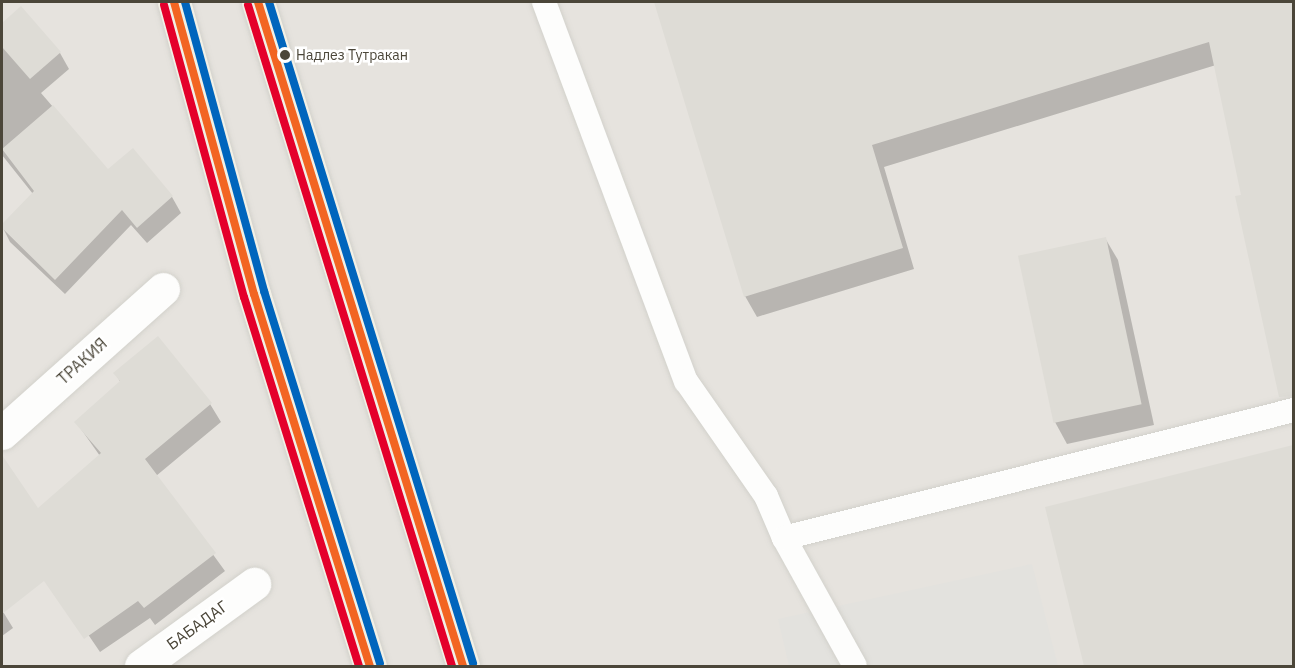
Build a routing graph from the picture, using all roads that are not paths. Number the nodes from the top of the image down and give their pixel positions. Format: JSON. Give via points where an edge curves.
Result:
{"nodes":[{"id":1,"x":174,"y":2,"type":"edge"},
{"id":2,"x":258,"y":2,"type":"edge"},
{"id":3,"x":544,"y":2,"type":"edge"},
{"id":4,"x":163,"y":289,"type":"dead end"},
{"id":5,"x":1293,"y":410,"type":"edge"},
{"id":6,"x":2,"y":433,"type":"edge"},
{"id":7,"x":784,"y":538,"type":"junction"},
{"id":8,"x":254,"y":584,"type":"dead end"},
{"id":9,"x":141,"y":666,"type":"edge"},
{"id":10,"x":370,"y":666,"type":"edge"},
{"id":11,"x":463,"y":666,"type":"edge"},
{"id":12,"x":855,"y":666,"type":"edge"}],
"edges":[{"from":1,"to":10,"type":"main road","via":[[254,294]]},
{"from":2,"to":11,"type":"main road"},
{"from":3,"to":7,"type":"lane","via":[[686,381],[766,496]]},
{"from":4,"to":6,"type":"street","name":"ТРАКИЯ"},
{"from":5,"to":7,"type":"lane"},
{"from":7,"to":12,"type":"lane"},
{"from":8,"to":9,"type":"street","name":"БАБАДАГ"}]}
